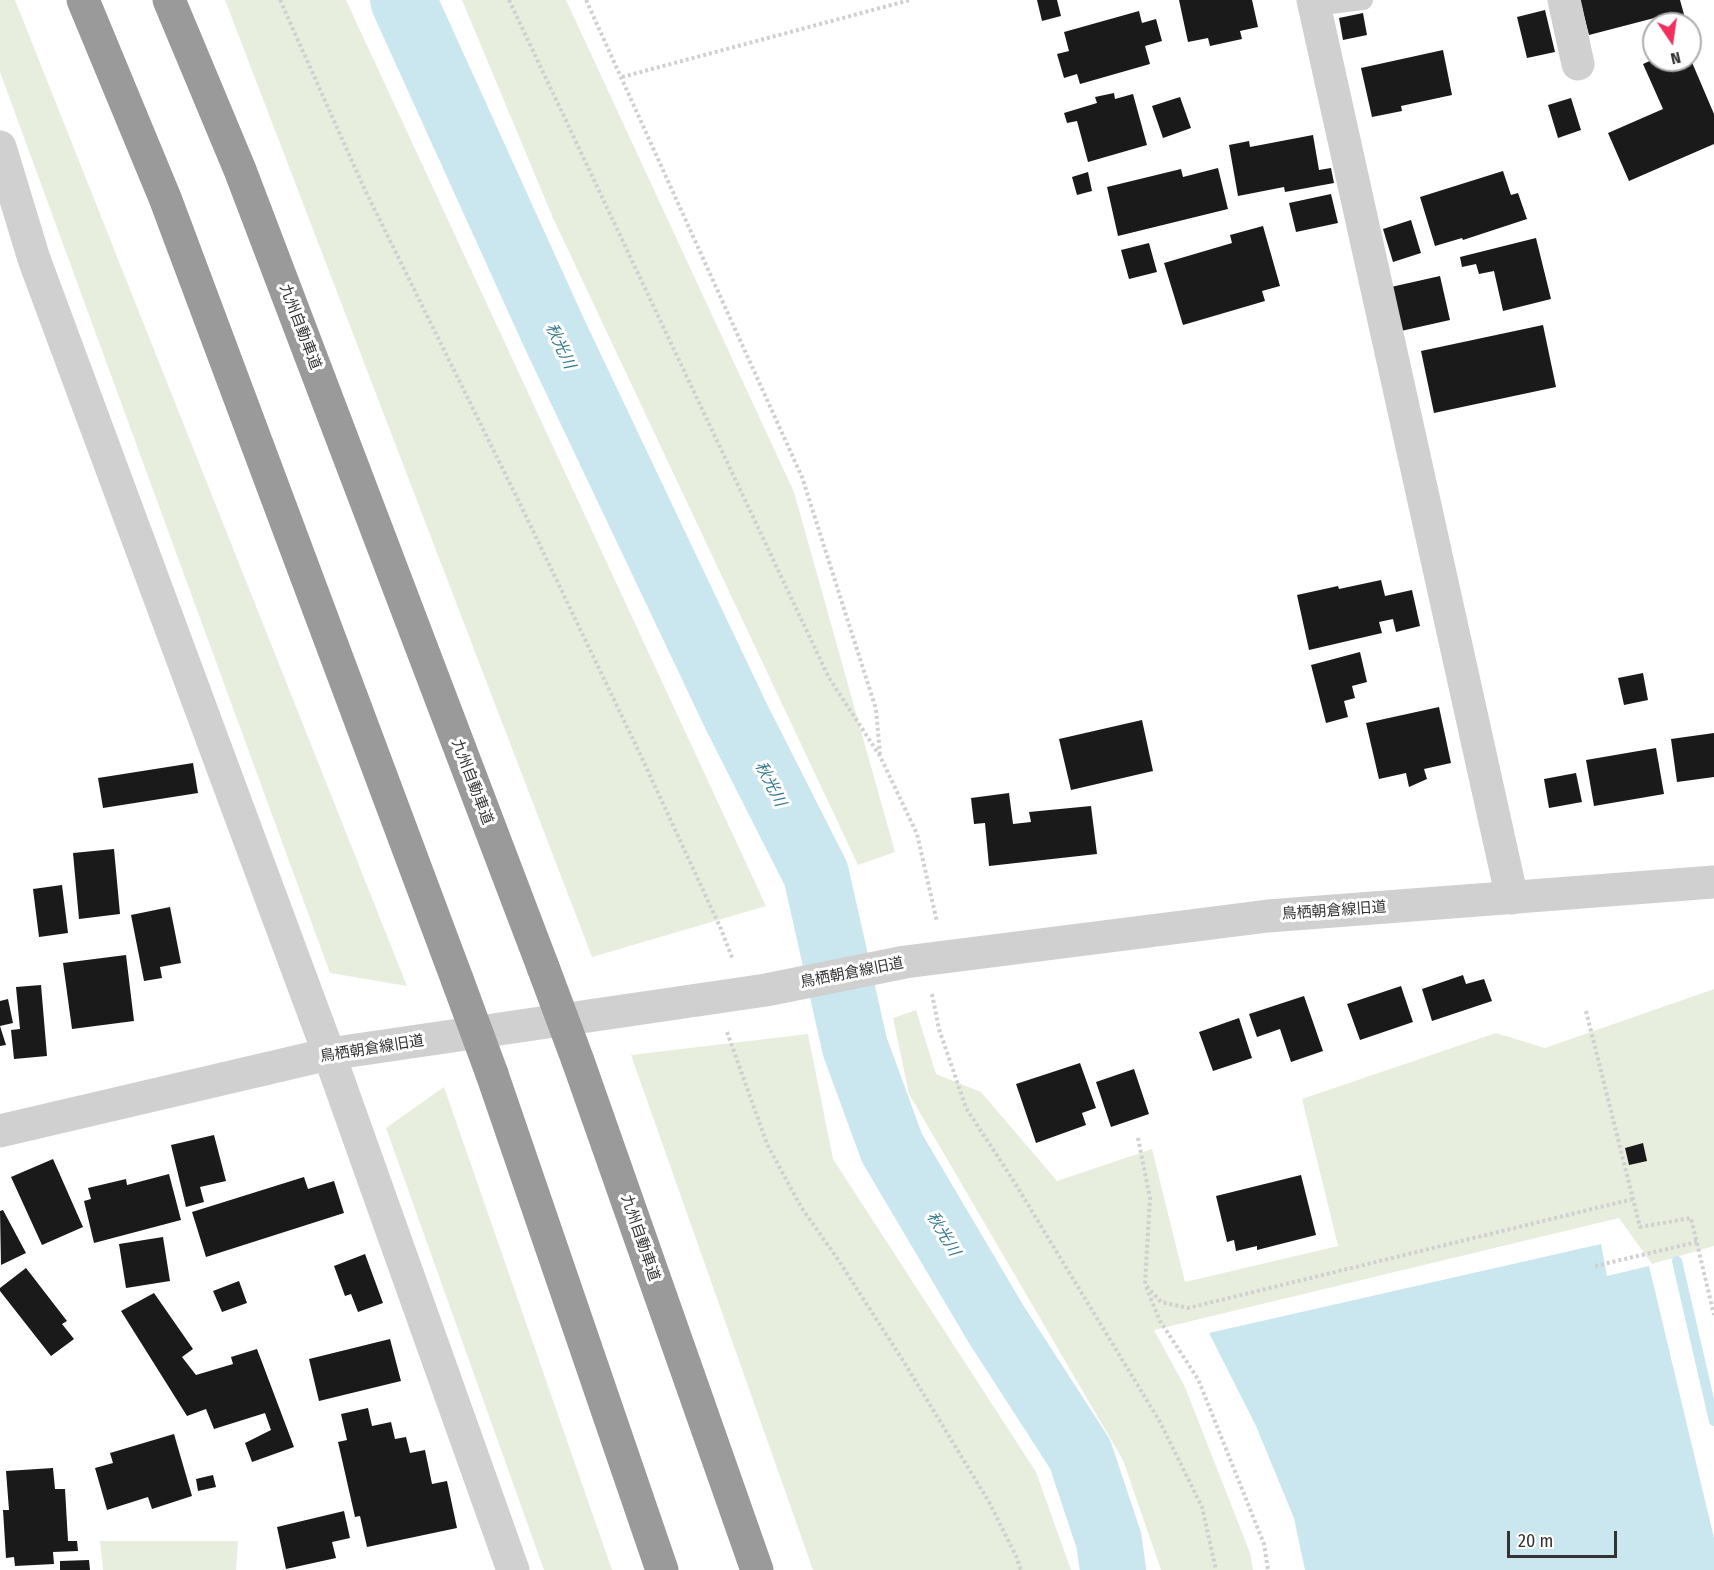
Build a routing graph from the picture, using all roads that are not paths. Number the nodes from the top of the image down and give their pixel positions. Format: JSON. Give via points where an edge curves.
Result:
{"nodes":[{"id":1,"x":83,"y":0,"type":"edge"},
{"id":2,"x":169,"y":0,"type":"edge"},
{"id":3,"x":1363,"y":0,"type":"edge"},
{"id":4,"x":1564,"y":0,"type":"edge"},
{"id":5,"x":1314,"y":3,"type":"edge"},
{"id":6,"x":1578,"y":64,"type":"dead end"},
{"id":7,"x":0,"y":147,"type":"edge"},
{"id":8,"x":1714,"y":882,"type":"edge"},
{"id":9,"x":1512,"y":898,"type":"junction"},
{"id":10,"x":329,"y":1054,"type":"junction"},
{"id":11,"x":0,"y":1131,"type":"edge"},
{"id":12,"x":513,"y":1570,"type":"edge"},
{"id":13,"x":662,"y":1570,"type":"edge"},
{"id":14,"x":758,"y":1570,"type":"edge"}],
"edges":[{"from":1,"to":13,"type":"highway","bridge":true,"via":[[165,198],[457,979]]},
{"from":2,"to":14,"type":"highway","name":"九州自動車道","bridge":true,"via":[[240,170],[543,967]]},
{"from":3,"to":5,"type":"lane"},
{"from":4,"to":6,"type":"street"},
{"from":5,"to":9,"type":"street"},
{"from":7,"to":10,"type":"street","via":[[34,259]]},
{"from":8,"to":9,"type":"street","name":"鳥栖朝倉線旧道"},
{"from":9,"to":10,"type":"street","name":"鳥栖朝倉線旧道","via":[[1268,916],[925,960],[713,998]]},
{"from":10,"to":11,"type":"street","name":"鳥栖朝倉線旧道"},
{"from":10,"to":12,"type":"street"}]}
